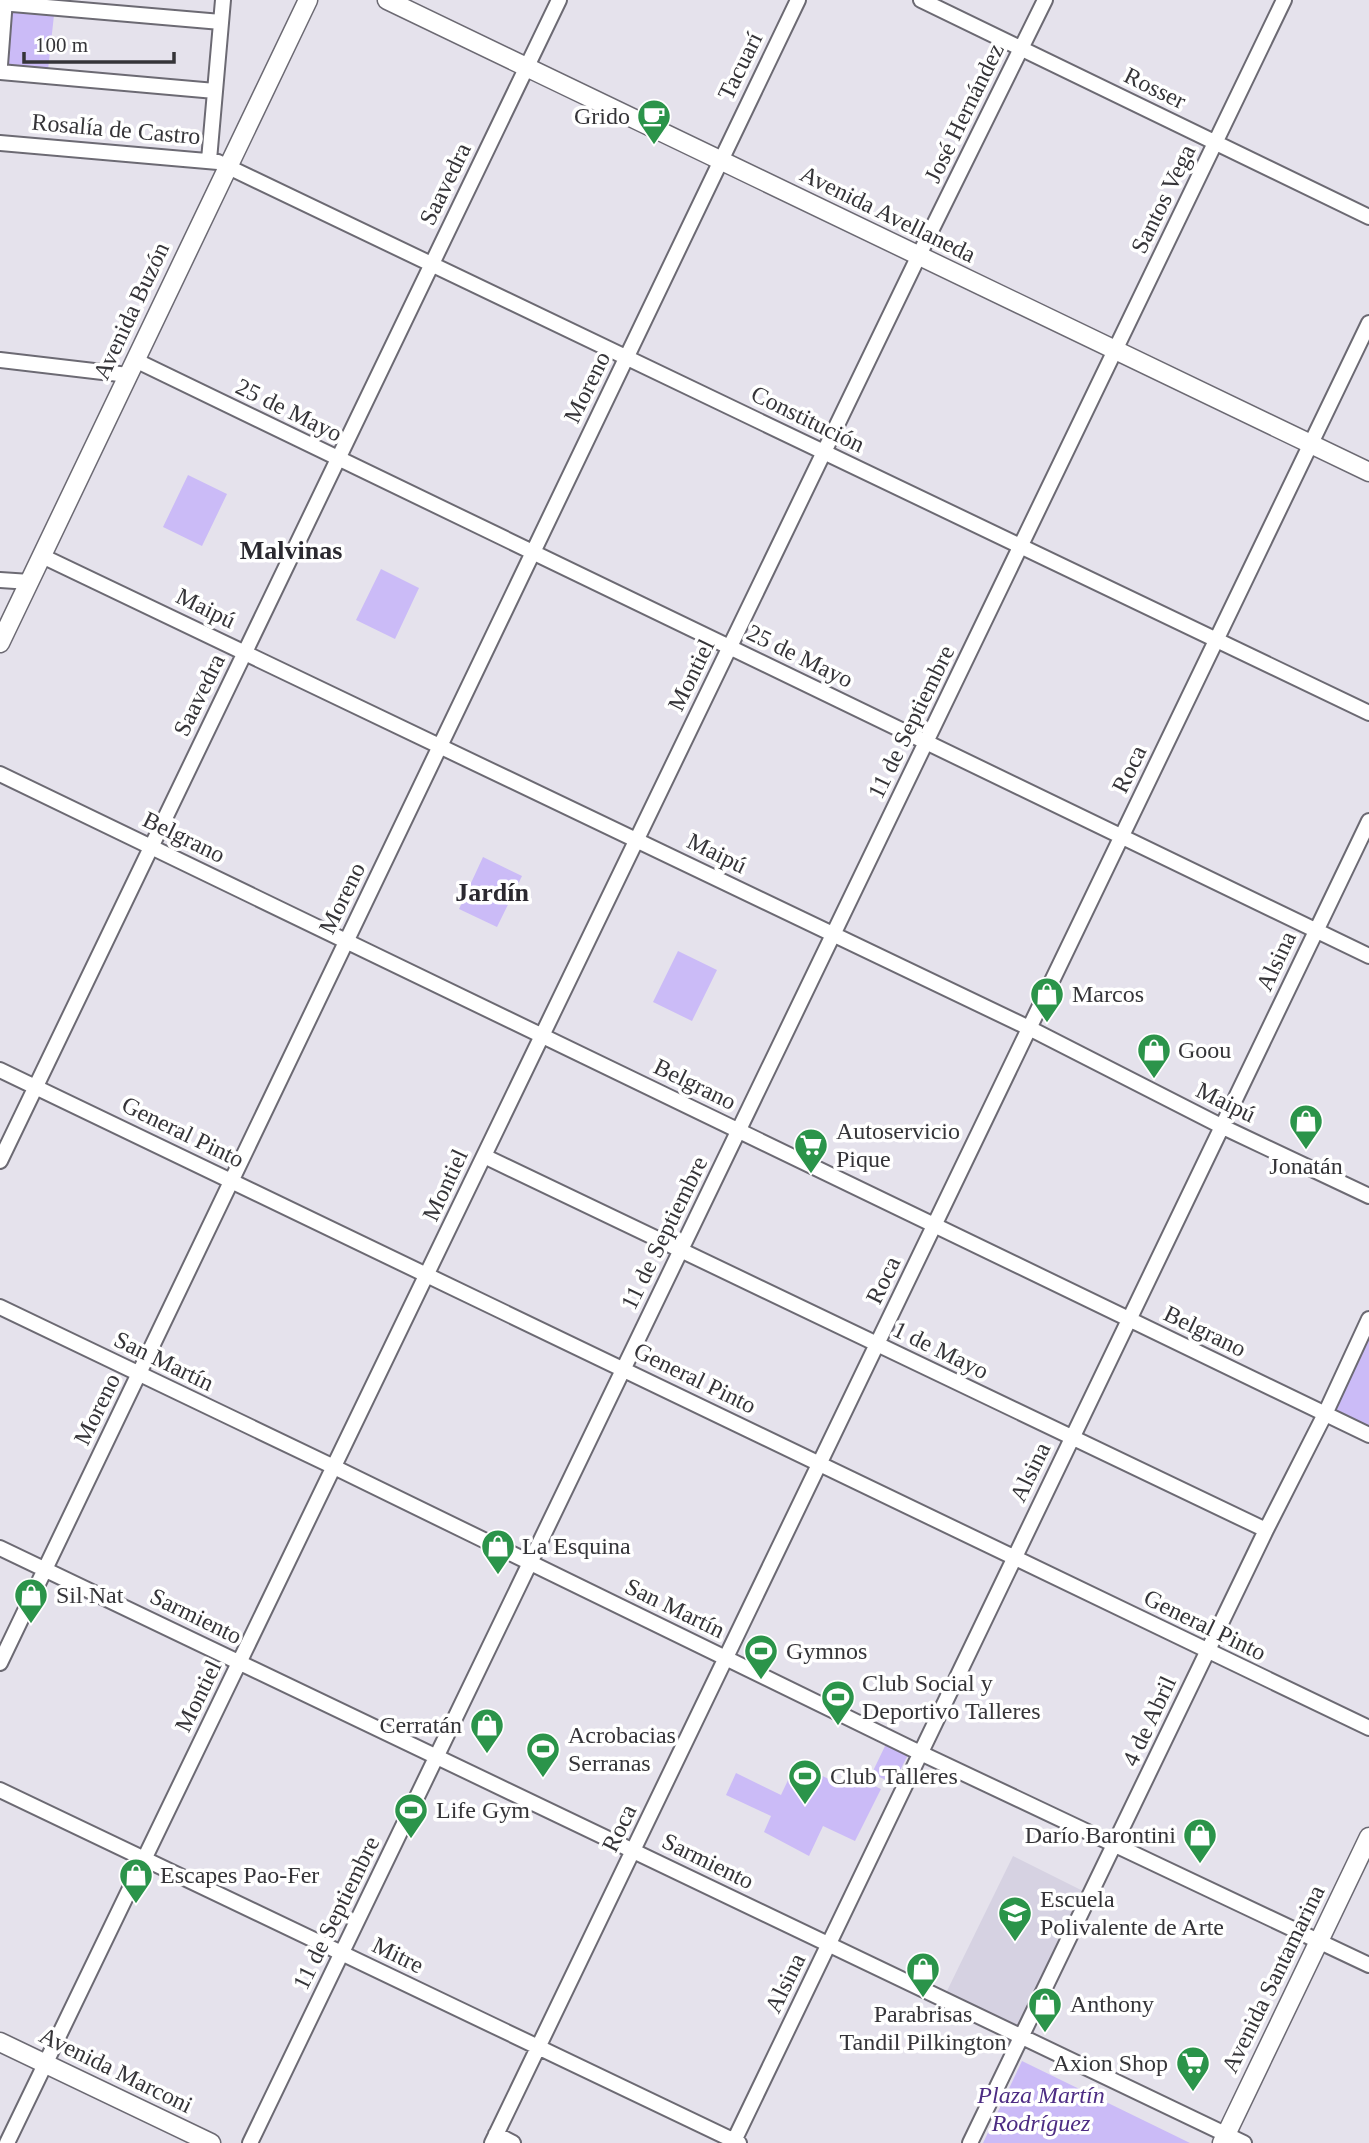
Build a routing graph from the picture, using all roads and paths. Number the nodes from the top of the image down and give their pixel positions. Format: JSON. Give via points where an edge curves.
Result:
{"nodes":[{"id":1,"x":223,"y":0,"type":"edge"},
{"id":2,"x":308,"y":0,"type":"edge"},
{"id":3,"x":387,"y":0,"type":"edge"},
{"id":4,"x":411,"y":0,"type":"edge"},
{"id":5,"x":559,"y":0,"type":"edge"},
{"id":6,"x":798,"y":0,"type":"edge"},
{"id":7,"x":921,"y":0,"type":"edge"},
{"id":8,"x":1045,"y":0,"type":"edge"},
{"id":9,"x":1284,"y":0,"type":"edge"},
{"id":10,"x":3,"y":2,"type":"edge"},
{"id":11,"x":221,"y":22,"type":"junction"},
{"id":12,"x":1022,"y":49,"type":"junction"},
{"id":13,"x":529,"y":62,"type":"junction"},
{"id":14,"x":0,"y":65,"type":"edge"},
{"id":15,"x":0,"y":72,"type":"edge"},
{"id":16,"x":215,"y":90,"type":"junction"},
{"id":17,"x":1216,"y":142,"type":"junction"},
{"id":18,"x":0,"y":143,"type":"edge"},
{"id":19,"x":722,"y":156,"type":"junction"},
{"id":20,"x":209,"y":160,"type":"junction"},
{"id":21,"x":227,"y":166,"type":"junction"},
{"id":22,"x":1369,"y":217,"type":"edge"},
{"id":23,"x":921,"y":251,"type":"junction"},
{"id":24,"x":432,"y":264,"type":"junction"},
{"id":25,"x":1369,"y":323,"type":"edge"},
{"id":26,"x":1117,"y":346,"type":"junction"},
{"id":27,"x":626,"y":357,"type":"junction"},
{"id":28,"x":0,"y":360,"type":"edge"},
{"id":29,"x":132,"y":367,"type":"junction"},
{"id":30,"x":1313,"y":439,"type":"junction"},
{"id":31,"x":824,"y":452,"type":"junction"},
{"id":32,"x":338,"y":458,"type":"junction"},
{"id":33,"x":1369,"y":462,"type":"edge"},
{"id":34,"x":1369,"y":472,"type":"edge"},
{"id":35,"x":1021,"y":546,"type":"junction"},
{"id":36,"x":532,"y":552,"type":"junction"},
{"id":37,"x":43,"y":556,"type":"junction"},
{"id":38,"x":0,"y":580,"type":"edge"},
{"id":39,"x":30,"y":583,"type":"junction"},
{"id":40,"x":1216,"y":640,"type":"junction"},
{"id":41,"x":0,"y":643,"type":"edge"},
{"id":42,"x":730,"y":647,"type":"junction"},
{"id":43,"x":245,"y":652,"type":"junction"},
{"id":44,"x":1369,"y":713,"type":"edge"},
{"id":45,"x":926,"y":742,"type":"junction"},
{"id":46,"x":440,"y":745,"type":"junction"},
{"id":47,"x":0,"y":774,"type":"edge"},
{"id":48,"x":1369,"y":821,"type":"edge"},
{"id":49,"x":1122,"y":836,"type":"junction"},
{"id":50,"x":637,"y":839,"type":"junction"},
{"id":51,"x":151,"y":847,"type":"junction"},
{"id":52,"x":1317,"y":929,"type":"junction"},
{"id":53,"x":834,"y":934,"type":"junction"},
{"id":54,"x":346,"y":941,"type":"junction"},
{"id":55,"x":1369,"y":956,"type":"edge"},
{"id":56,"x":1029,"y":1028,"type":"junction"},
{"id":57,"x":542,"y":1035,"type":"junction"},
{"id":58,"x":0,"y":1070,"type":"edge"},
{"id":59,"x":36,"y":1087,"type":"junction"},
{"id":60,"x":1223,"y":1127,"type":"junction"},
{"id":61,"x":739,"y":1130,"type":"junction"},
{"id":62,"x":484,"y":1156,"type":"junction"},
{"id":63,"x":0,"y":1161,"type":"edge"},
{"id":64,"x":230,"y":1180,"type":"junction"},
{"id":65,"x":1369,"y":1196,"type":"edge"},
{"id":66,"x":934,"y":1225,"type":"junction"},
{"id":67,"x":681,"y":1251,"type":"junction"},
{"id":68,"x":428,"y":1275,"type":"junction"},
{"id":69,"x":0,"y":1307,"type":"edge"},
{"id":70,"x":1129,"y":1319,"type":"junction"},
{"id":71,"x":1369,"y":1319,"type":"edge"},
{"id":72,"x":877,"y":1344,"type":"junction"},
{"id":73,"x":625,"y":1368,"type":"junction"},
{"id":74,"x":139,"y":1374,"type":"junction"},
{"id":75,"x":1325,"y":1414,"type":"junction"},
{"id":76,"x":1369,"y":1435,"type":"edge"},
{"id":77,"x":1072,"y":1438,"type":"junction"},
{"id":78,"x":820,"y":1464,"type":"junction"},
{"id":79,"x":334,"y":1467,"type":"junction"},
{"id":80,"x":1266,"y":1530,"type":"junction"},
{"id":81,"x":0,"y":1548,"type":"edge"},
{"id":82,"x":1014,"y":1558,"type":"junction"},
{"id":83,"x":530,"y":1563,"type":"junction"},
{"id":84,"x":45,"y":1569,"type":"junction"},
{"id":85,"x":1207,"y":1651,"type":"junction"},
{"id":86,"x":727,"y":1658,"type":"junction"},
{"id":87,"x":239,"y":1662,"type":"junction"},
{"id":88,"x":0,"y":1663,"type":"edge"},
{"id":89,"x":1369,"y":1728,"type":"edge"},
{"id":90,"x":922,"y":1753,"type":"junction"},
{"id":91,"x":436,"y":1756,"type":"junction"},
{"id":92,"x":0,"y":1790,"type":"edge"},
{"id":93,"x":1369,"y":1837,"type":"edge"},
{"id":94,"x":1116,"y":1844,"type":"junction"},
{"id":95,"x":633,"y":1851,"type":"junction"},
{"id":96,"x":144,"y":1859,"type":"junction"},
{"id":97,"x":1318,"y":1940,"type":"junction"},
{"id":98,"x":828,"y":1944,"type":"junction"},
{"id":99,"x":342,"y":1953,"type":"junction"},
{"id":100,"x":1369,"y":1965,"type":"edge"},
{"id":101,"x":1021,"y":2036,"type":"junction"},
{"id":102,"x":0,"y":2042,"type":"edge"},
{"id":103,"x":538,"y":2047,"type":"junction"},
{"id":104,"x":46,"y":2063,"type":"junction"},
{"id":105,"x":494,"y":2138,"type":"edge"},
{"id":106,"x":1224,"y":2139,"type":"edge"},
{"id":107,"x":735,"y":2142,"type":"edge"},
{"id":108,"x":7,"y":2143,"type":"edge"},
{"id":109,"x":211,"y":2143,"type":"edge"},
{"id":110,"x":250,"y":2143,"type":"edge"},
{"id":111,"x":513,"y":2143,"type":"edge"},
{"id":112,"x":970,"y":2143,"type":"edge"},
{"id":113,"x":1244,"y":2143,"type":"edge"}],
"edges":[{"from":1,"to":11,"type":"street"},
{"from":2,"to":21,"type":"main road","name":"Avenida Buzón"},
{"from":3,"to":13,"type":"main road","name":"Avenida Avellaneda"},
{"from":4,"to":13,"type":"main road","name":"Avenida Avellaneda"},
{"from":5,"to":13,"type":"street","name":"Saavedra"},
{"from":6,"to":19,"type":"street","name":"Tacuarí"},
{"from":7,"to":12,"type":"street","name":"Rosser"},
{"from":8,"to":12,"type":"street","name":"José Hernández"},
{"from":9,"to":17,"type":"street","name":"Santos Vega"},
{"from":10,"to":11,"type":"street"},
{"from":10,"to":14,"type":"street"},
{"from":11,"to":16,"type":"street"},
{"from":12,"to":17,"type":"street","name":"Rosser"},
{"from":12,"to":23,"type":"street","name":"José Hernández"},
{"from":13,"to":19,"type":"main road","name":"Avenida Avellaneda"},
{"from":13,"to":24,"type":"street","name":"Saavedra"},
{"from":15,"to":16,"type":"street"},
{"from":16,"to":20,"type":"street"},
{"from":17,"to":22,"type":"street","name":"Rosser"},
{"from":17,"to":26,"type":"street","name":"Santos Vega"},
{"from":18,"to":20,"type":"street","name":"Rosalía de Castro"},
{"from":19,"to":23,"type":"main road","name":"Avenida Avellaneda"},
{"from":19,"to":27,"type":"street","name":"Moreno"},
{"from":20,"to":21,"type":"street","name":"Rosalía de Castro"},
{"from":21,"to":24,"type":"street","name":"Constitución"},
{"from":21,"to":29,"type":"main road","name":"Avenida Buzón"},
{"from":23,"to":26,"type":"main road","name":"Avenida Avellaneda"},
{"from":23,"to":31,"type":"street","name":"Montiel"},
{"from":24,"to":27,"type":"street","name":"Constitución"},
{"from":24,"to":32,"type":"street","name":"Saavedra"},
{"from":25,"to":30,"type":"street","name":"Roca"},
{"from":26,"to":30,"type":"main road","name":"Avenida Avellaneda"},
{"from":26,"to":35,"type":"street","name":"11 de Septiembre"},
{"from":27,"to":31,"type":"street","name":"Constitución"},
{"from":27,"to":36,"type":"street","name":"Moreno"},
{"from":28,"to":29,"type":"street","name":"25 de Mayo"},
{"from":29,"to":32,"type":"street","name":"25 de Mayo"},
{"from":29,"to":37,"type":"main road","name":"Avenida Buzón"},
{"from":30,"to":33,"type":"main road","name":"Avenida Avellaneda"},
{"from":30,"to":34,"type":"main road","name":"Avenida Avellaneda"},
{"from":30,"to":40,"type":"street","name":"Roca"},
{"from":31,"to":35,"type":"street","name":"Constitución"},
{"from":31,"to":42,"type":"street","name":"Montiel"},
{"from":32,"to":36,"type":"street","name":"25 de Mayo"},
{"from":32,"to":43,"type":"street","name":"Saavedra"},
{"from":35,"to":40,"type":"street","name":"Constitución"},
{"from":35,"to":45,"type":"street","name":"11 de Septiembre"},
{"from":36,"to":42,"type":"street","name":"25 de Mayo"},
{"from":36,"to":46,"type":"street","name":"Moreno"},
{"from":37,"to":39,"type":"main road","name":"Avenida Buzón"},
{"from":37,"to":43,"type":"street","name":"Maipú"},
{"from":38,"to":39,"type":"street"},
{"from":39,"to":41,"type":"main road","name":"Avenida Buzón"},
{"from":40,"to":44,"type":"street","name":"Constitución"},
{"from":40,"to":49,"type":"street","name":"Roca"},
{"from":42,"to":45,"type":"street","name":"25 de Mayo"},
{"from":42,"to":50,"type":"street","name":"Montiel"},
{"from":43,"to":46,"type":"street","name":"Maipú"},
{"from":43,"to":51,"type":"street","name":"Saavedra"},
{"from":45,"to":49,"type":"street","name":"25 de Mayo"},
{"from":45,"to":53,"type":"street","name":"11 de Septiembre"},
{"from":46,"to":50,"type":"street","name":"Maipú"},
{"from":46,"to":54,"type":"street","name":"Moreno"},
{"from":47,"to":51,"type":"street","name":"Belgrano"},
{"from":48,"to":52,"type":"street","name":"Alsina"},
{"from":49,"to":52,"type":"street","name":"25 de Mayo"},
{"from":49,"to":56,"type":"street","name":"Roca"},
{"from":50,"to":53,"type":"street","name":"Maipú"},
{"from":50,"to":57,"type":"street","name":"Montiel"},
{"from":51,"to":54,"type":"street","name":"Belgrano"},
{"from":51,"to":59,"type":"street","name":"Saavedra"},
{"from":52,"to":55,"type":"street","name":"25 de Mayo"},
{"from":52,"to":60,"type":"street","name":"Alsina"},
{"from":53,"to":56,"type":"street","name":"Maipú"},
{"from":53,"to":61,"type":"street","name":"11 de Septiembre"},
{"from":54,"to":57,"type":"street","name":"Belgrano"},
{"from":54,"to":64,"type":"street","name":"Moreno"},
{"from":56,"to":60,"type":"street","name":"Maipú"},
{"from":56,"to":66,"type":"street","name":"Roca"},
{"from":57,"to":61,"type":"street","name":"Belgrano"},
{"from":57,"to":62,"type":"street","name":"Montiel"},
{"from":58,"to":59,"type":"street","name":"General Pinto"},
{"from":59,"to":63,"type":"street","name":"Saavedra"},
{"from":59,"to":64,"type":"street","name":"General Pinto"},
{"from":60,"to":65,"type":"street","name":"Maipú"},
{"from":60,"to":70,"type":"street","name":"Alsina"},
{"from":61,"to":66,"type":"street","name":"Belgrano"},
{"from":61,"to":67,"type":"street","name":"11 de Septiembre"},
{"from":62,"to":67,"type":"street","name":"1 de Mayo"},
{"from":62,"to":68,"type":"street","name":"Montiel"},
{"from":64,"to":68,"type":"street","name":"General Pinto"},
{"from":64,"to":74,"type":"street","name":"Moreno"},
{"from":66,"to":70,"type":"street","name":"Belgrano"},
{"from":66,"to":72,"type":"street","name":"Roca"},
{"from":67,"to":72,"type":"street","name":"1 de Mayo"},
{"from":67,"to":73,"type":"street","name":"11 de Septiembre"},
{"from":68,"to":73,"type":"street","name":"General Pinto"},
{"from":68,"to":79,"type":"street","name":"Montiel"},
{"from":69,"to":74,"type":"street","name":"San Martín"},
{"from":70,"to":75,"type":"street","name":"Belgrano"},
{"from":70,"to":77,"type":"street","name":"Alsina"},
{"from":71,"to":75,"type":"street","name":"4 de Abril"},
{"from":72,"to":77,"type":"street","name":"1 de Mayo"},
{"from":72,"to":78,"type":"street","name":"Roca"},
{"from":73,"to":78,"type":"street","name":"General Pinto"},
{"from":73,"to":83,"type":"street","name":"11 de Septiembre"},
{"from":74,"to":79,"type":"street","name":"San Martín"},
{"from":74,"to":84,"type":"street","name":"Moreno"},
{"from":75,"to":76,"type":"street","name":"Belgrano"},
{"from":75,"to":80,"type":"street","name":"4 de Abril"},
{"from":77,"to":80,"type":"street","name":"1 de Mayo"},
{"from":77,"to":82,"type":"street","name":"Alsina"},
{"from":78,"to":82,"type":"street","name":"General Pinto"},
{"from":78,"to":86,"type":"street","name":"Roca"},
{"from":79,"to":83,"type":"street","name":"San Martín"},
{"from":79,"to":87,"type":"street","name":"Montiel"},
{"from":80,"to":85,"type":"street","name":"4 de Abril"},
{"from":81,"to":84,"type":"street","name":"Sarmiento"},
{"from":82,"to":85,"type":"street","name":"General Pinto"},
{"from":82,"to":90,"type":"street","name":"Alsina"},
{"from":83,"to":86,"type":"street","name":"San Martín"},
{"from":83,"to":91,"type":"street","name":"11 de Septiembre"},
{"from":84,"to":87,"type":"street","name":"Sarmiento"},
{"from":84,"to":88,"type":"street","name":"Moreno"},
{"from":85,"to":89,"type":"street","name":"General Pinto"},
{"from":85,"to":94,"type":"street","name":"4 de Abril"},
{"from":86,"to":90,"type":"street","name":"San Martín"},
{"from":86,"to":95,"type":"street","name":"Roca"},
{"from":87,"to":91,"type":"street","name":"Sarmiento"},
{"from":87,"to":96,"type":"street","name":"Montiel"},
{"from":90,"to":94,"type":"street","name":"San Martín"},
{"from":90,"to":98,"type":"street","name":"Alsina"},
{"from":91,"to":95,"type":"street","name":"Sarmiento"},
{"from":91,"to":99,"type":"street","name":"11 de Septiembre"},
{"from":92,"to":96,"type":"street","name":"Mitre"},
{"from":93,"to":97,"type":"main road","name":"Avenida Santamarina"},
{"from":94,"to":97,"type":"street","name":"San Martín"},
{"from":94,"to":101,"type":"street","name":"4 de Abril"},
{"from":95,"to":98,"type":"street","name":"Sarmiento"},
{"from":95,"to":103,"type":"street","name":"Roca"},
{"from":96,"to":99,"type":"street","name":"Mitre"},
{"from":96,"to":104,"type":"street","name":"Montiel"},
{"from":97,"to":100,"type":"street","name":"San Martín"},
{"from":97,"to":106,"type":"main road","name":"Avenida Santamarina"},
{"from":98,"to":101,"type":"street","name":"Sarmiento"},
{"from":98,"to":107,"type":"street","name":"Alsina"},
{"from":99,"to":103,"type":"street","name":"Mitre"},
{"from":99,"to":110,"type":"street","name":"11 de Septiembre"},
{"from":101,"to":106,"type":"street","name":"Sarmiento"},
{"from":101,"to":112,"type":"street","name":"4 de Abril"},
{"from":102,"to":104,"type":"main road","name":"Avenida Marconi"},
{"from":103,"to":105,"type":"street","name":"Roca"},
{"from":103,"to":107,"type":"street","name":"Mitre"},
{"from":104,"to":108,"type":"street","name":"Montiel"},
{"from":104,"to":109,"type":"main road","name":"Avenida Marconi"},
{"from":105,"to":111,"type":"street"},
{"from":106,"to":113,"type":"street","name":"Sarmiento"}]}
